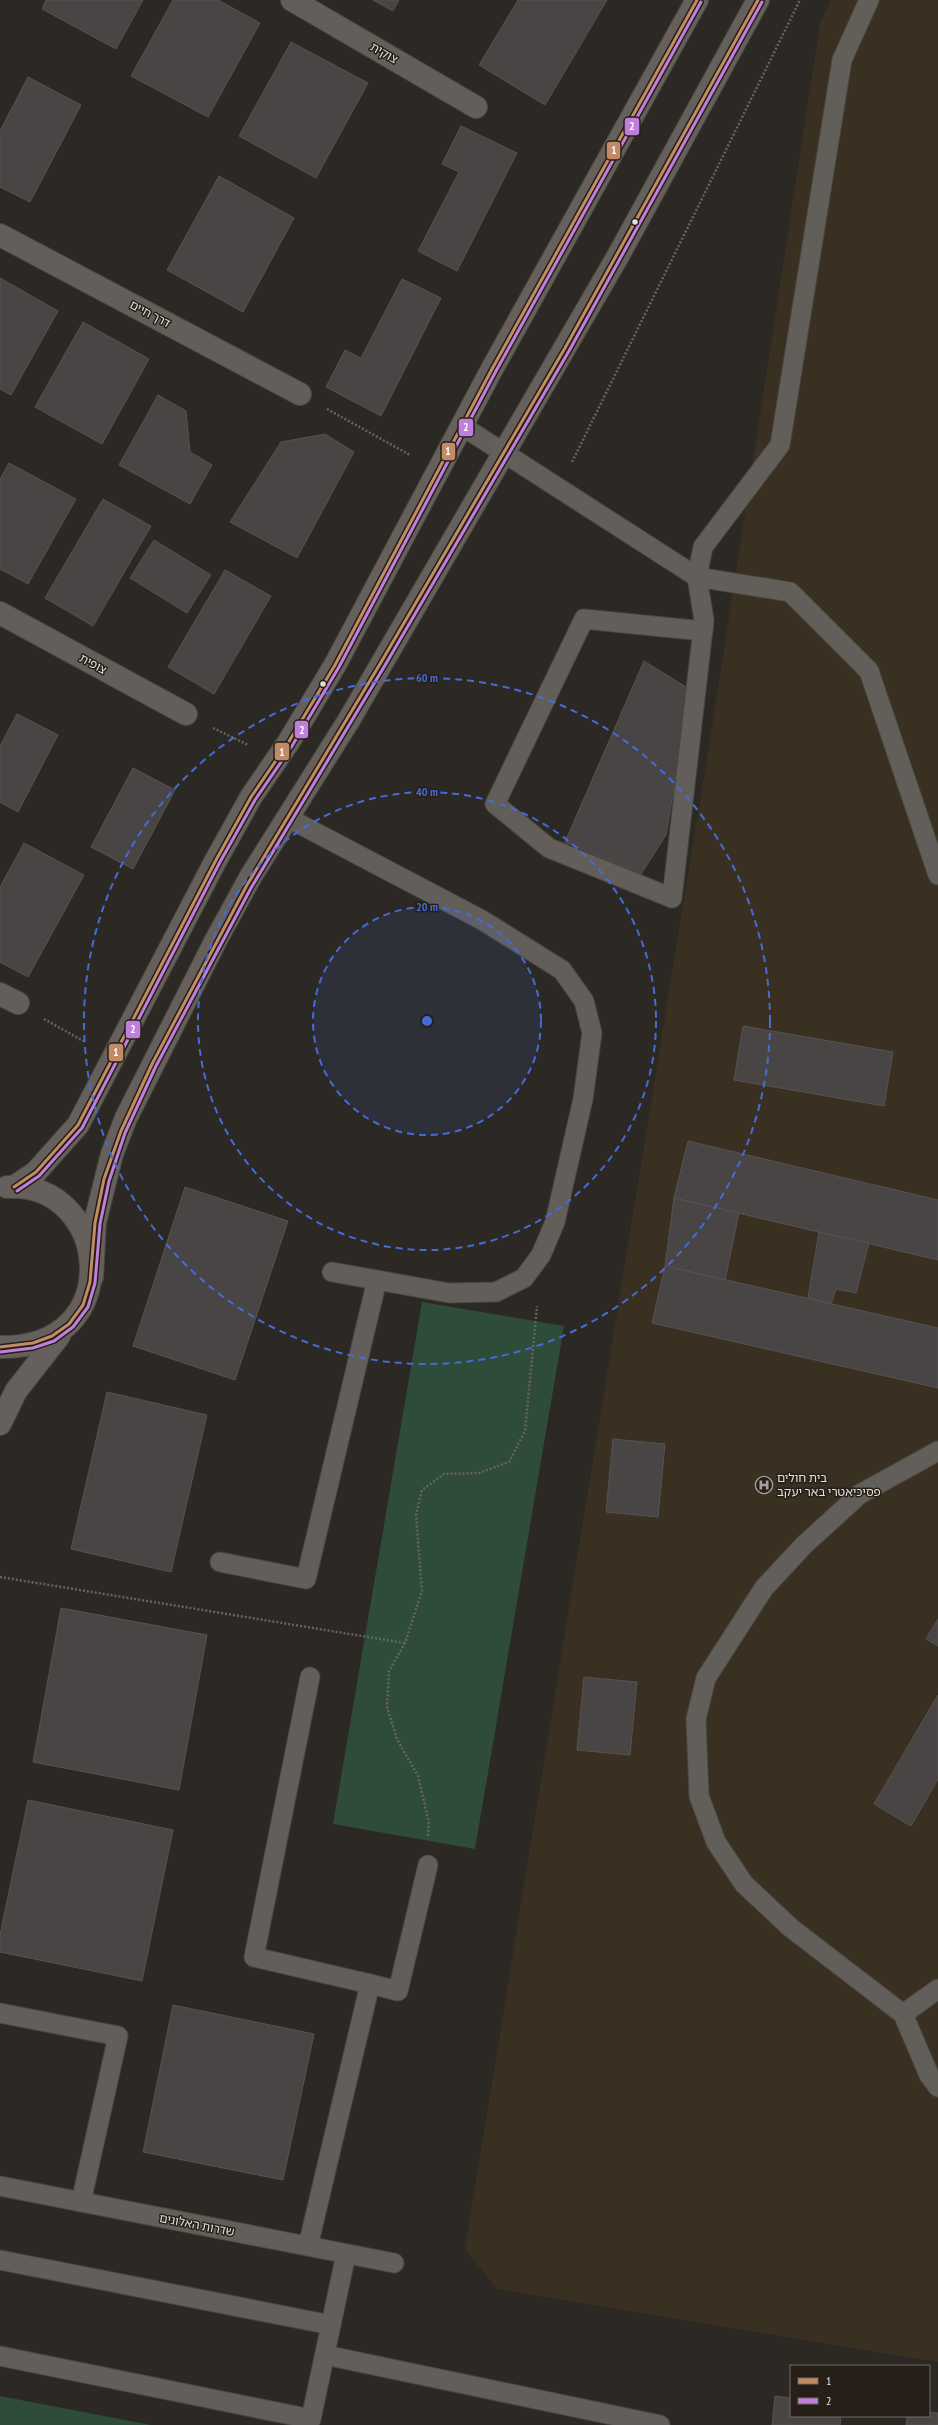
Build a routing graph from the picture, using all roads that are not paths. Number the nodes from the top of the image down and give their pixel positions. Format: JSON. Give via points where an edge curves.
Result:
{"nodes":[{"id":1,"x":292,"y":0,"type":"edge"},
{"id":2,"x":697,"y":0,"type":"edge"},
{"id":3,"x":758,"y":0,"type":"edge"},
{"id":4,"x":869,"y":0,"type":"edge"},
{"id":5,"x":476,"y":107,"type":"dead end"},
{"id":6,"x":0,"y":235,"type":"edge"},
{"id":7,"x":300,"y":394,"type":"road end"},
{"id":8,"x":462,"y":426,"type":"junction"},
{"id":9,"x":504,"y":453,"type":"junction"},
{"id":10,"x":697,"y":577,"type":"junction"},
{"id":11,"x":0,"y":613,"type":"edge"},
{"id":12,"x":704,"y":620,"type":"junction"},
{"id":13,"x":186,"y":714,"type":"road end"},
{"id":14,"x":288,"y":818,"type":"junction"},
{"id":15,"x":936,"y":865,"type":"edge"},
{"id":16,"x":7,"y":1187,"type":"edge"},
{"id":17,"x":332,"y":1272,"type":"dead end"},
{"id":18,"x":92,"y":1278,"type":"junction"},
{"id":19,"x":377,"y":1280,"type":"junction"},
{"id":20,"x":77,"y":1314,"type":"junction"},
{"id":21,"x":0,"y":1347,"type":"edge"},
{"id":22,"x":0,"y":1424,"type":"edge"},
{"id":23,"x":938,"y":1451,"type":"edge"},
{"id":24,"x":220,"y":1562,"type":"dead end"},
{"id":25,"x":310,"y":1677,"type":"dead end"},
{"id":26,"x":428,"y":1865,"type":"road end"},
{"id":27,"x":370,"y":1984,"type":"junction"},
{"id":28,"x":938,"y":1989,"type":"edge"},
{"id":29,"x":0,"y":2013,"type":"edge"},
{"id":30,"x":903,"y":2014,"type":"junction"},
{"id":31,"x":938,"y":2087,"type":"edge"},
{"id":32,"x":0,"y":2186,"type":"edge"},
{"id":33,"x":81,"y":2202,"type":"junction"},
{"id":34,"x":308,"y":2246,"type":"junction"},
{"id":35,"x":346,"y":2254,"type":"junction"},
{"id":36,"x":0,"y":2260,"type":"edge"},
{"id":37,"x":394,"y":2263,"type":"dead end"},
{"id":38,"x":331,"y":2325,"type":"junction"},
{"id":39,"x":325,"y":2355,"type":"junction"},
{"id":40,"x":0,"y":2356,"type":"edge"},
{"id":41,"x":660,"y":2425,"type":"edge"}],
"edges":[{"from":1,"to":5,"type":"street","name":"צוקית"},
{"from":2,"to":8,"type":"main road"},
{"from":3,"to":9,"type":"main road","via":[[618,256]]},
{"from":4,"to":10,"type":"lane","via":[[842,60],[780,445],[703,547]]},
{"from":6,"to":7,"type":"street","name":"דרך חיים"},
{"from":8,"to":9,"type":"lane"},
{"from":8,"to":16,"type":"main road","via":[[335,665],[252,797],[220,854],[78,1125],[36,1172]]},
{"from":9,"to":10,"type":"lane"},
{"from":9,"to":14,"type":"main road","via":[[349,720]]},
{"from":10,"to":12,"type":"lane"},
{"from":10,"to":15,"type":"lane","via":[[790,592],[869,671]]},
{"from":11,"to":13,"type":"street","name":"צופית"},
{"from":12,"to":12,"type":"lane","via":[[703,631],[584,619],[495,804],[549,848],[672,898]]},
{"from":14,"to":18,"type":"main road","via":[[251,876],[126,1118],[102,1188],[95,1222]]},
{"from":14,"to":19,"type":"lane","via":[[482,920],[562,970],[584,1001],[592,1032],[583,1099],[554,1222],[541,1255],[524,1278],[496,1292],[449,1293]]},
{"from":16,"to":18,"type":"main road","via":[[40,1192],[63,1206],[81,1226],[91,1251]]},
{"from":17,"to":19,"type":"lane"},
{"from":18,"to":20,"type":"main road","via":[[87,1296]]},
{"from":19,"to":24,"type":"lane","via":[[306,1579]]},
{"from":20,"to":21,"type":"main road","via":[[62,1330],[43,1342],[22,1347]]},
{"from":20,"to":22,"type":"main road","via":[[16,1391]]},
{"from":23,"to":30,"type":"lane","via":[[860,1494],[804,1545],[764,1588],[706,1678],[696,1719],[699,1796],[716,1842],[744,1884],[791,1928]]},
{"from":25,"to":27,"type":"lane","via":[[254,1957]]},
{"from":26,"to":27,"type":"lane","via":[[398,1991]]},
{"from":27,"to":34,"type":"lane"},
{"from":28,"to":30,"type":"lane"},
{"from":29,"to":33,"type":"lane","via":[[118,2036]]},
{"from":30,"to":31,"type":"lane","via":[[929,2075]]},
{"from":32,"to":33,"type":"lane","name":"שדרות האלונים"},
{"from":33,"to":34,"type":"lane","name":"שדרות האלונים"},
{"from":34,"to":35,"type":"lane","name":"שדרות האלונים"},
{"from":35,"to":37,"type":"lane","name":"שדרות האלונים"},
{"from":35,"to":38,"type":"lane"},
{"from":36,"to":38,"type":"lane"},
{"from":38,"to":39,"type":"lane"},
{"from":39,"to":40,"type":"lane","via":[[310,2419]]},
{"from":39,"to":41,"type":"lane"}]}
